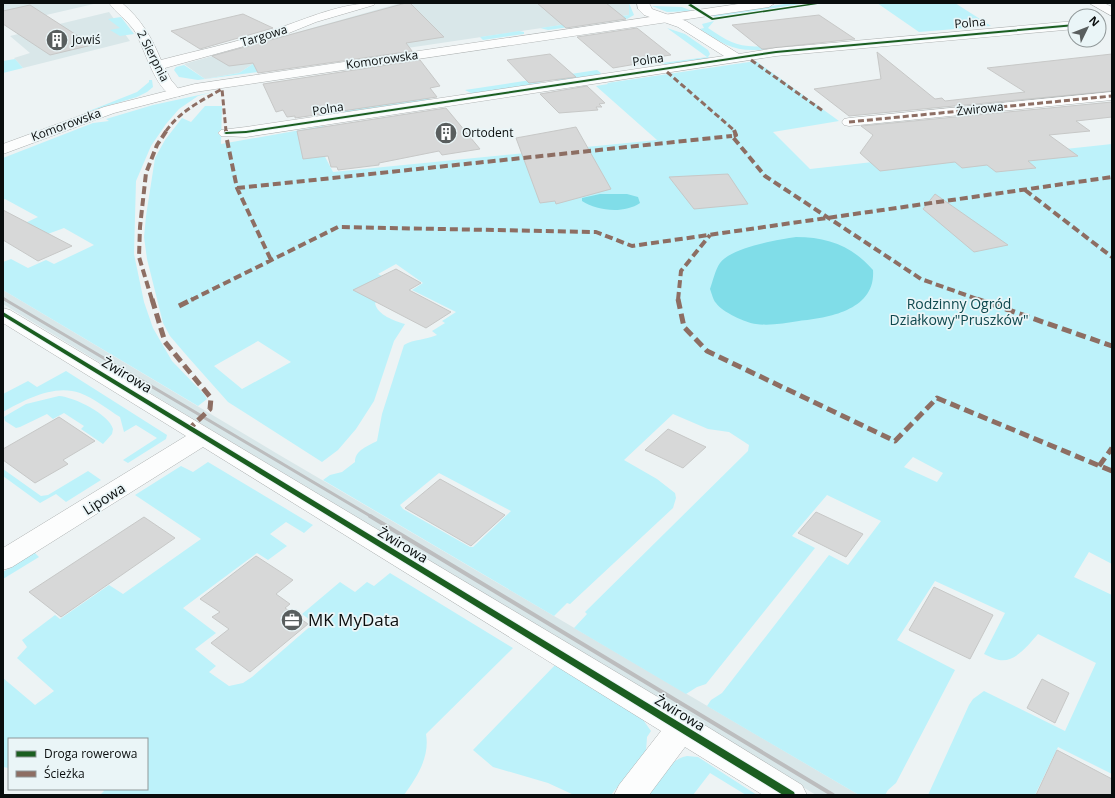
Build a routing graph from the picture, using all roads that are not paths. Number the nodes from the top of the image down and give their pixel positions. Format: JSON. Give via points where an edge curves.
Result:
{"nodes":[{"id":1,"x":115,"y":3,"type":"edge"},
{"id":2,"x":370,"y":3,"type":"edge"},
{"id":3,"x":643,"y":3,"type":"edge"},
{"id":4,"x":769,"y":3,"type":"edge"},
{"id":5,"x":1095,"y":3,"type":"edge"},
{"id":6,"x":666,"y":18,"type":"junction"},
{"id":7,"x":1111,"y":19,"type":"edge"},
{"id":8,"x":1067,"y":27,"type":"edge"},
{"id":9,"x":736,"y":58,"type":"junction"},
{"id":10,"x":156,"y":66,"type":"junction"},
{"id":11,"x":175,"y":92,"type":"junction"},
{"id":12,"x":1112,"y":96,"type":"edge"},
{"id":13,"x":849,"y":122,"type":"dead end"},
{"id":14,"x":226,"y":133,"type":"dead end"},
{"id":15,"x":3,"y":149,"type":"edge"},
{"id":16,"x":3,"y":314,"type":"edge"},
{"id":17,"x":203,"y":436,"type":"junction"},
{"id":18,"x":3,"y":560,"type":"edge"},
{"id":19,"x":682,"y":728,"type":"junction"},
{"id":20,"x":630,"y":795,"type":"edge"},
{"id":21,"x":791,"y":795,"type":"edge"}],
"edges":[{"from":1,"to":10,"type":"street","name":"2 Sierpnia","via":[[135,22]]},
{"from":2,"to":10,"type":"street","name":"Targowa","via":[[312,19],[280,32]]},
{"from":3,"to":6,"type":"street","via":[[645,10]]},
{"from":4,"to":6,"type":"street","name":"Komorowska"},
{"from":5,"to":7,"type":"street"},
{"from":6,"to":9,"type":"street","via":[[689,28]]},
{"from":6,"to":11,"type":"street","name":"Komorowska"},
{"from":8,"to":9,"type":"street","name":"Polna","via":[[793,50]]},
{"from":9,"to":14,"type":"street","name":"Polna"},
{"from":10,"to":11,"type":"street","name":"2 Sierpnia","via":[[162,78]]},
{"from":11,"to":15,"type":"street","name":"Komorowska","via":[[103,112]]},
{"from":12,"to":13,"type":"street","name":"Żwirowa"},
{"from":16,"to":17,"type":"street","name":"Żwirowa"},
{"from":17,"to":18,"type":"street","name":"Lipowa"},
{"from":17,"to":19,"type":"street","name":"Żwirowa"},
{"from":19,"to":20,"type":"street"},
{"from":19,"to":21,"type":"street","name":"Żwirowa"}]}
